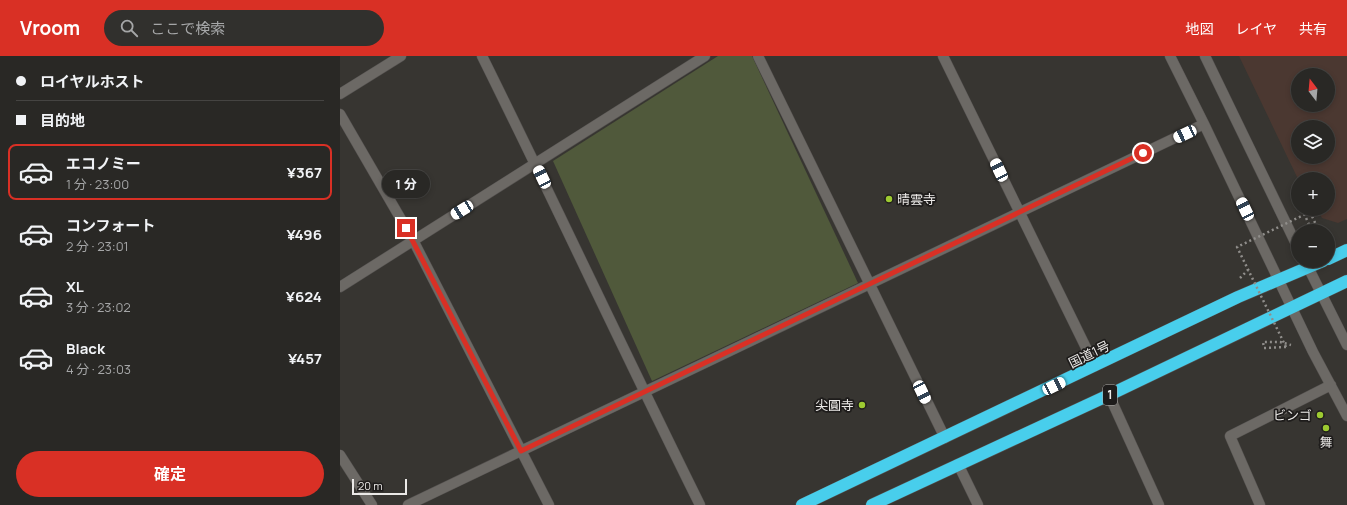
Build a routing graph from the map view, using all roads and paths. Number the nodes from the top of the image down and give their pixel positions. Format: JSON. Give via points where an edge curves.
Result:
{"nodes":[{"id":1,"x":401,"y":56,"type":"edge"},
{"id":2,"x":482,"y":56,"type":"edge"},
{"id":3,"x":706,"y":56,"type":"edge"},
{"id":4,"x":758,"y":56,"type":"edge"},
{"id":5,"x":943,"y":56,"type":"edge"},
{"id":6,"x":1170,"y":56,"type":"edge"},
{"id":7,"x":1204,"y":56,"type":"edge"},
{"id":8,"x":340,"y":94,"type":"edge"},
{"id":9,"x":340,"y":114,"type":"edge"},
{"id":10,"x":1204,"y":124,"type":"junction"},
{"id":11,"x":535,"y":163,"type":"junction"},
{"id":12,"x":1020,"y":212,"type":"junction"},
{"id":13,"x":1316,"y":224,"type":"edge"},
{"id":14,"x":1291,"y":234,"type":"edge"},
{"id":15,"x":413,"y":240,"type":"junction"},
{"id":16,"x":1347,"y":250,"type":"edge"},
{"id":17,"x":1335,"y":256,"type":"edge"},
{"id":18,"x":1300,"y":268,"type":"edge"},
{"id":19,"x":1309,"y":268,"type":"edge"},
{"id":20,"x":1278,"y":280,"type":"junction"},
{"id":21,"x":1347,"y":281,"type":"edge"},
{"id":22,"x":870,"y":284,"type":"junction"},
{"id":23,"x":340,"y":287,"type":"edge"},
{"id":24,"x":1322,"y":294,"type":"junction"},
{"id":25,"x":1292,"y":307,"type":"junction"},
{"id":26,"x":1284,"y":343,"type":"edge"},
{"id":27,"x":1284,"y":343,"type":"edge"},
{"id":28,"x":1284,"y":343,"type":"edge"},
{"id":29,"x":1284,"y":343,"type":"edge"},
{"id":30,"x":1291,"y":345,"type":"dead end"},
{"id":31,"x":1347,"y":345,"type":"edge"},
{"id":32,"x":1095,"y":366,"type":"junction"},
{"id":33,"x":1331,"y":385,"type":"junction"},
{"id":34,"x":644,"y":392,"type":"junction"},
{"id":35,"x":1109,"y":395,"type":"junction"},
{"id":36,"x":1347,"y":416,"type":"edge"},
{"id":37,"x":944,"y":438,"type":"junction"},
{"id":38,"x":521,"y":451,"type":"junction"},
{"id":39,"x":340,"y":455,"type":"edge"},
{"id":40,"x":958,"y":464,"type":"junction"},
{"id":41,"x":372,"y":505,"type":"edge"},
{"id":42,"x":408,"y":505,"type":"edge"},
{"id":43,"x":549,"y":505,"type":"edge"},
{"id":44,"x":700,"y":505,"type":"edge"},
{"id":45,"x":802,"y":505,"type":"edge"},
{"id":46,"x":872,"y":505,"type":"edge"},
{"id":47,"x":978,"y":505,"type":"edge"},
{"id":48,"x":1159,"y":505,"type":"edge"},
{"id":49,"x":1260,"y":505,"type":"edge"}],
"edges":[{"from":1,"to":8,"type":"street"},
{"from":2,"to":11,"type":"street"},
{"from":3,"to":11,"type":"street"},
{"from":4,"to":22,"type":"street"},
{"from":5,"to":12,"type":"street"},
{"from":6,"to":10,"type":"street"},
{"from":7,"to":14,"type":"street"},
{"from":9,"to":15,"type":"street"},
{"from":10,"to":12,"type":"street"},
{"from":10,"to":20,"type":"street"},
{"from":11,"to":15,"type":"street"},
{"from":11,"to":34,"type":"street"},
{"from":12,"to":22,"type":"street"},
{"from":12,"to":32,"type":"street"},
{"from":13,"to":26,"type":"path","bridge":true,"via":[[1310,212],[1237,247]]},
{"from":15,"to":23,"type":"street"},
{"from":15,"to":38,"type":"street"},
{"from":16,"to":17,"type":"highway"},
{"from":18,"to":20,"type":"highway","name":"国道1号"},
{"from":19,"to":24,"type":"street"},
{"from":20,"to":25,"type":"street"},
{"from":20,"to":32,"type":"highway","name":"国道1号"},
{"from":21,"to":24,"type":"highway","number":"1"},
{"from":22,"to":34,"type":"street"},
{"from":22,"to":37,"type":"street"},
{"from":24,"to":25,"type":"highway","number":"1"},
{"from":24,"to":31,"type":"street"},
{"from":25,"to":33,"type":"street"},
{"from":25,"to":35,"type":"highway","number":"1"},
{"from":27,"to":28,"type":"path","bridge":true,"via":[[1286,347],[1264,348],[1262,342]]},
{"from":29,"to":30,"type":"path","bridge":true},
{"from":32,"to":37,"type":"highway","name":"国道1号"},
{"from":33,"to":36,"type":"street"},
{"from":33,"to":49,"type":"street","via":[[1230,436]]},
{"from":34,"to":38,"type":"street"},
{"from":34,"to":44,"type":"street"},
{"from":35,"to":40,"type":"highway","number":"1"},
{"from":35,"to":48,"type":"street"},
{"from":37,"to":45,"type":"highway","name":"国道1号"},
{"from":38,"to":42,"type":"street"},
{"from":38,"to":43,"type":"street"},
{"from":39,"to":41,"type":"street"},
{"from":40,"to":46,"type":"highway","number":"1"},
{"from":40,"to":47,"type":"street"}]}
